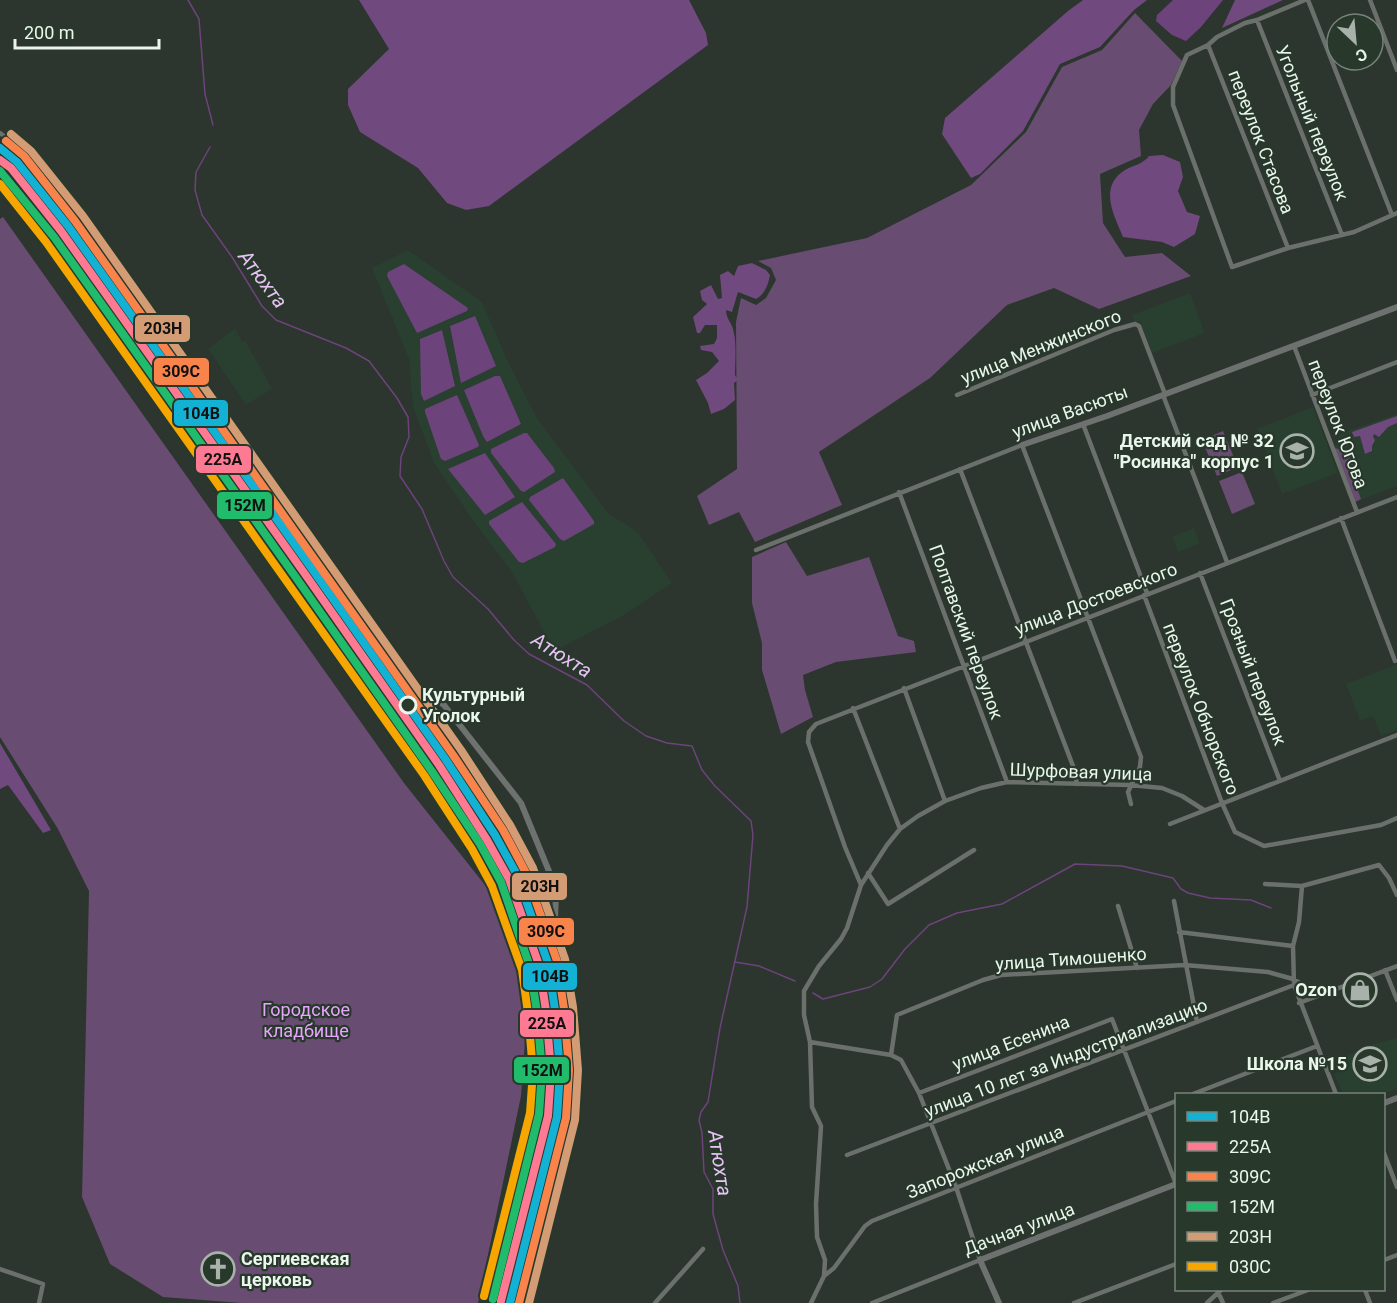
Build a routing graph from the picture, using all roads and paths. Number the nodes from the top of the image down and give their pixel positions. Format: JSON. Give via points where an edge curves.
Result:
{"nodes":[{"id":1,"x":1307,"y":0,"type":"edge"},
{"id":2,"x":1370,"y":0,"type":"edge"},
{"id":3,"x":1257,"y":20,"type":"junction"},
{"id":4,"x":1208,"y":45,"type":"junction"},
{"id":5,"x":1397,"y":70,"type":"edge"},
{"id":6,"x":0,"y":133,"type":"edge"},
{"id":7,"x":1395,"y":214,"type":"edge"},
{"id":8,"x":1342,"y":235,"type":"junction"},
{"id":9,"x":1288,"y":248,"type":"junction"},
{"id":10,"x":1397,"y":307,"type":"edge"},
{"id":11,"x":1294,"y":346,"type":"junction"},
{"id":12,"x":1397,"y":362,"type":"edge"},
{"id":13,"x":179,"y":368,"type":"joint"},
{"id":14,"x":1164,"y":394,"type":"junction"},
{"id":15,"x":957,"y":395,"type":"dead end"},
{"id":16,"x":1312,"y":395,"type":"junction"},
{"id":17,"x":1083,"y":424,"type":"junction"},
{"id":18,"x":1022,"y":445,"type":"junction"},
{"id":19,"x":960,"y":469,"type":"junction"},
{"id":20,"x":899,"y":492,"type":"junction"},
{"id":21,"x":1397,"y":497,"type":"edge"},
{"id":22,"x":1357,"y":512,"type":"junction"},
{"id":23,"x":1341,"y":518,"type":"junction"},
{"id":24,"x":756,"y":550,"type":"dead end"},
{"id":25,"x":1227,"y":562,"type":"junction"},
{"id":26,"x":1200,"y":573,"type":"junction"},
{"id":27,"x":1145,"y":594,"type":"junction"},
{"id":28,"x":1088,"y":617,"type":"junction"},
{"id":29,"x":1024,"y":642,"type":"junction"},
{"id":30,"x":1395,"y":661,"type":"dead end"},
{"id":31,"x":964,"y":666,"type":"junction"},
{"id":32,"x":904,"y":688,"type":"junction"},
{"id":33,"x":853,"y":708,"type":"junction"},
{"id":34,"x":1397,"y":735,"type":"edge"},
{"id":35,"x":1007,"y":782,"type":"junction"},
{"id":36,"x":1280,"y":782,"type":"junction"},
{"id":37,"x":1077,"y":784,"type":"junction"},
{"id":38,"x":1130,"y":785,"type":"junction"},
{"id":39,"x":945,"y":801,"type":"junction"},
{"id":40,"x":1222,"y":803,"type":"junction"},
{"id":41,"x":1131,"y":804,"type":"dead end"},
{"id":42,"x":1204,"y":810,"type":"junction"},
{"id":43,"x":1397,"y":818,"type":"edge"},
{"id":44,"x":1170,"y":824,"type":"dead end"},
{"id":45,"x":900,"y":829,"type":"junction"},
{"id":46,"x":974,"y":850,"type":"dead end"},
{"id":47,"x":868,"y":873,"type":"junction"},
{"id":48,"x":1265,"y":884,"type":"dead end"},
{"id":49,"x":861,"y":885,"type":"junction"},
{"id":50,"x":1302,"y":886,"type":"junction"},
{"id":51,"x":1397,"y":895,"type":"edge"},
{"id":52,"x":1174,"y":901,"type":"dead end"},
{"id":53,"x":1118,"y":906,"type":"dead end"},
{"id":54,"x":1179,"y":932,"type":"junction"},
{"id":55,"x":1293,"y":946,"type":"junction"},
{"id":56,"x":1185,"y":965,"type":"junction"},
{"id":57,"x":1397,"y":966,"type":"edge"},
{"id":58,"x":1137,"y":968,"type":"junction"},
{"id":59,"x":1385,"y":970,"type":"junction"},
{"id":60,"x":1294,"y":982,"type":"junction"},
{"id":61,"x":1320,"y":995,"type":"junction"},
{"id":62,"x":1397,"y":1000,"type":"edge"},
{"id":63,"x":1299,"y":1003,"type":"junction"},
{"id":64,"x":1197,"y":1022,"type":"junction"},
{"id":65,"x":810,"y":1042,"type":"junction"},
{"id":66,"x":1317,"y":1046,"type":"junction"},
{"id":67,"x":1124,"y":1050,"type":"junction"},
{"id":68,"x":891,"y":1054,"type":"junction"},
{"id":69,"x":919,"y":1093,"type":"junction"},
{"id":70,"x":1198,"y":1093,"type":"edge"},
{"id":71,"x":1335,"y":1093,"type":"edge"},
{"id":72,"x":1175,"y":1101,"type":"edge"},
{"id":73,"x":1149,"y":1112,"type":"junction"},
{"id":74,"x":931,"y":1123,"type":"junction"},
{"id":75,"x":847,"y":1155,"type":"dead end"},
{"id":76,"x":1385,"y":1161,"type":"edge"},
{"id":77,"x":1175,"y":1182,"type":"edge"},
{"id":78,"x":1175,"y":1185,"type":"edge"},
{"id":79,"x":956,"y":1187,"type":"junction"},
{"id":80,"x":1397,"y":1187,"type":"edge"},
{"id":81,"x":703,"y":1249,"type":"dead end"},
{"id":82,"x":980,"y":1260,"type":"junction"},
{"id":83,"x":1175,"y":1264,"type":"edge"},
{"id":84,"x":0,"y":1269,"type":"edge"},
{"id":85,"x":824,"y":1276,"type":"junction"},
{"id":86,"x":1218,"y":1291,"type":"edge"},
{"id":87,"x":1305,"y":1291,"type":"edge"},
{"id":88,"x":1293,"y":1295,"type":"junction"},
{"id":89,"x":39,"y":1303,"type":"edge"},
{"id":90,"x":517,"y":1303,"type":"edge"},
{"id":91,"x":655,"y":1303,"type":"edge"},
{"id":92,"x":811,"y":1303,"type":"edge"},
{"id":93,"x":872,"y":1303,"type":"edge"},
{"id":94,"x":999,"y":1303,"type":"edge"},
{"id":95,"x":1074,"y":1303,"type":"edge"},
{"id":96,"x":1207,"y":1303,"type":"edge"},
{"id":97,"x":1273,"y":1303,"type":"edge"},
{"id":98,"x":1296,"y":1303,"type":"edge"}],
"edges":[{"from":1,"to":3,"type":"street"},
{"from":1,"to":7,"type":"street"},
{"from":2,"to":5,"type":"street"},
{"from":3,"to":4,"type":"street","via":[[1217,37]]},
{"from":3,"to":8,"type":"street","name":"Угольный переулок"},
{"from":4,"to":9,"type":"street","name":"переулок Стасова"},
{"from":4,"to":9,"type":"street","via":[[1187,55],[1173,87],[1173,105],[1232,267]]},
{"from":6,"to":13,"type":"street","via":[[15,144],[45,180]]},
{"from":7,"to":8,"type":"street"},
{"from":8,"to":9,"type":"street"},
{"from":10,"to":11,"type":"street","name":"улица Васюты"},
{"from":11,"to":14,"type":"street","name":"улица Васюты"},
{"from":11,"to":16,"type":"street","name":"переулок Югова"},
{"from":12,"to":16,"type":"street"},
{"from":13,"to":90,"type":"street","via":[[400,678],[408,688],[444,705],[521,803],[553,881],[569,1070],[567,1101],[561,1149]]},
{"from":14,"to":15,"type":"street","name":"улица Менжинского","via":[[1135,324]]},
{"from":14,"to":17,"type":"street","name":"улица Васюты"},
{"from":14,"to":25,"type":"street"},
{"from":16,"to":22,"type":"street","name":"переулок Югова"},
{"from":17,"to":18,"type":"street","name":"улица Васюты"},
{"from":17,"to":27,"type":"street","name":"переулок Обнорского"},
{"from":18,"to":19,"type":"street","name":"улица Васюты"},
{"from":18,"to":28,"type":"street"},
{"from":19,"to":20,"type":"street","name":"улица Васюты"},
{"from":19,"to":29,"type":"street"},
{"from":20,"to":24,"type":"street","name":"улица Васюты"},
{"from":20,"to":31,"type":"street","name":"Полтавский переулок"},
{"from":21,"to":22,"type":"street","name":"улица Достоевского"},
{"from":22,"to":23,"type":"street","name":"улица Достоевского"},
{"from":23,"to":25,"type":"street","name":"улица Достоевского"},
{"from":23,"to":30,"type":"street"},
{"from":25,"to":26,"type":"street","name":"улица Достоевского"},
{"from":26,"to":27,"type":"street","name":"улица Достоевского"},
{"from":26,"to":36,"type":"street","name":"Грозный переулок"},
{"from":27,"to":28,"type":"street","name":"улица Достоевского"},
{"from":27,"to":40,"type":"street","name":"переулок Обнорского"},
{"from":28,"to":29,"type":"street","name":"улица Достоевского"},
{"from":28,"to":38,"type":"street","via":[[1141,757]]},
{"from":29,"to":31,"type":"street","name":"улица Достоевского"},
{"from":29,"to":37,"type":"street"},
{"from":31,"to":32,"type":"street","name":"улица Достоевского"},
{"from":31,"to":35,"type":"street","name":"Полтавский переулок"},
{"from":32,"to":33,"type":"street","name":"улица Достоевского"},
{"from":32,"to":39,"type":"street"},
{"from":33,"to":45,"type":"street"},
{"from":33,"to":49,"type":"street","name":"улица Достоевского","via":[[816,724],[809,732],[808,742]]},
{"from":34,"to":36,"type":"street"},
{"from":35,"to":37,"type":"street","name":"Шурфовая улица"},
{"from":35,"to":39,"type":"street","name":"Шурфовая улица"},
{"from":36,"to":40,"type":"street"},
{"from":37,"to":38,"type":"street","name":"Шурфовая улица"},
{"from":38,"to":41,"type":"street"},
{"from":38,"to":42,"type":"street","name":"Шурфовая улица","via":[[1162,788],[1182,795]]},
{"from":39,"to":45,"type":"street","name":"Шурфовая улица"},
{"from":40,"to":42,"type":"street"},
{"from":40,"to":43,"type":"street","name":"переулок Обнорского","via":[[1235,832],[1264,846],[1381,825]]},
{"from":42,"to":44,"type":"street"},
{"from":45,"to":47,"type":"street","name":"Шурфовая улица"},
{"from":46,"to":47,"type":"street","via":[[888,904]]},
{"from":47,"to":49,"type":"street","name":"Шурфовая улица"},
{"from":48,"to":50,"type":"street"},
{"from":49,"to":65,"type":"street","name":"Шурфовая улица","via":[[844,933],[804,991]]},
{"from":50,"to":51,"type":"street","via":[[1379,866]]},
{"from":50,"to":55,"type":"street"},
{"from":52,"to":54,"type":"street"},
{"from":53,"to":58,"type":"street"},
{"from":54,"to":55,"type":"street"},
{"from":54,"to":56,"type":"street"},
{"from":55,"to":60,"type":"street"},
{"from":56,"to":58,"type":"street","name":"улица Тимошенко"},
{"from":56,"to":60,"type":"street","name":"улица Тимошенко","via":[[1268,972]]},
{"from":56,"to":64,"type":"street"},
{"from":57,"to":59,"type":"street"},
{"from":58,"to":68,"type":"street","name":"улица Тимошенко","via":[[992,977],[897,1015]]},
{"from":59,"to":61,"type":"street"},
{"from":59,"to":62,"type":"street"},
{"from":60,"to":61,"type":"street","name":"улица Тимошенко"},
{"from":60,"to":63,"type":"street"},
{"from":60,"to":64,"type":"street","name":"улица 10 лет за Индустриализацию"},
{"from":61,"to":63,"type":"street"},
{"from":63,"to":66,"type":"street"},
{"from":64,"to":67,"type":"street","name":"улица 10 лет за Индустриализацию"},
{"from":65,"to":68,"type":"street"},
{"from":65,"to":85,"type":"street","via":[[812,1107],[821,1126],[816,1204]]},
{"from":66,"to":70,"type":"street"},
{"from":66,"to":71,"type":"street"},
{"from":67,"to":69,"type":"street","name":"улица Есенина","via":[[1112,1019]]},
{"from":67,"to":73,"type":"street"},
{"from":67,"to":74,"type":"street","name":"улица 10 лет за Индустриализацию"},
{"from":68,"to":69,"type":"street","via":[[901,1060]]},
{"from":69,"to":74,"type":"street"},
{"from":72,"to":73,"type":"street","name":"Запорожская улица"},
{"from":73,"to":77,"type":"street"},
{"from":73,"to":79,"type":"street","name":"Запорожская улица"},
{"from":74,"to":75,"type":"street","name":"улица 10 лет за Индустриализацию"},
{"from":74,"to":79,"type":"street"},
{"from":76,"to":80,"type":"street"},
{"from":78,"to":82,"type":"street","name":"Дачная улица"},
{"from":79,"to":82,"type":"street"},
{"from":79,"to":85,"type":"street","name":"Запорожская улица","via":[[872,1221]]},
{"from":81,"to":91,"type":"street"},
{"from":82,"to":93,"type":"street","name":"Дачная улица"},
{"from":82,"to":94,"type":"street"},
{"from":83,"to":95,"type":"street"},
{"from":84,"to":89,"type":"street","via":[[43,1284]]},
{"from":85,"to":92,"type":"street","name":"Запорожская улица"},
{"from":86,"to":96,"type":"street"},
{"from":87,"to":88,"type":"street"},
{"from":88,"to":97,"type":"street"},
{"from":88,"to":98,"type":"street"}]}
